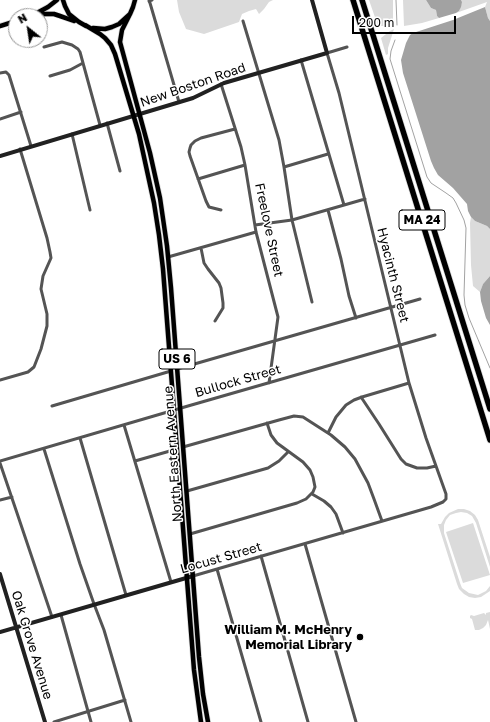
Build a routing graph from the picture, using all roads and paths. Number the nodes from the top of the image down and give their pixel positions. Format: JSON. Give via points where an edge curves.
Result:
{"nodes":[{"id":1,"x":57,"y":0,"type":"edge"},
{"id":2,"x":63,"y":0,"type":"edge"},
{"id":3,"x":135,"y":0,"type":"edge"},
{"id":4,"x":312,"y":0,"type":"edge"},
{"id":5,"x":353,"y":0,"type":"edge"},
{"id":6,"x":362,"y":0,"type":"edge"},
{"id":7,"x":151,"y":1,"type":"edge"},
{"id":8,"x":46,"y":8,"type":"edge"},
{"id":9,"x":48,"y":14,"type":"edge"},
{"id":10,"x":130,"y":14,"type":"junction"},
{"id":11,"x":243,"y":22,"type":"dead end"},
{"id":12,"x":83,"y":25,"type":"junction"},
{"id":13,"x":48,"y":46,"type":"edge"},
{"id":14,"x":347,"y":47,"type":"dead end"},
{"id":15,"x":327,"y":53,"type":"junction"},
{"id":16,"x":301,"y":60,"type":"junction"},
{"id":17,"x":83,"y":63,"type":"junction"},
{"id":18,"x":0,"y":73,"type":"edge"},
{"id":19,"x":258,"y":73,"type":"junction"},
{"id":20,"x":50,"y":76,"type":"dead end"},
{"id":21,"x":221,"y":84,"type":"junction"},
{"id":22,"x":179,"y":102,"type":"junction"},
{"id":23,"x":21,"y":112,"type":"junction"},
{"id":24,"x":140,"y":114,"type":"junction"},
{"id":25,"x":133,"y":116,"type":"junction"},
{"id":26,"x":0,"y":119,"type":"edge"},
{"id":27,"x":107,"y":123,"type":"junction"},
{"id":28,"x":100,"y":125,"type":"junction"},
{"id":29,"x":235,"y":128,"type":"junction"},
{"id":30,"x":72,"y":134,"type":"junction"},
{"id":31,"x":31,"y":146,"type":"junction"},
{"id":32,"x":20,"y":149,"type":"junction"},
{"id":33,"x":328,"y":154,"type":"junction"},
{"id":34,"x":0,"y":156,"type":"edge"},
{"id":35,"x":245,"y":165,"type":"junction"},
{"id":36,"x":284,"y":167,"type":"junction"},
{"id":37,"x":120,"y":171,"type":"dead end"},
{"id":38,"x":198,"y":179,"type":"junction"},
{"id":39,"x":365,"y":199,"type":"junction"},
{"id":40,"x":344,"y":205,"type":"junction"},
{"id":41,"x":90,"y":210,"type":"dead end"},
{"id":42,"x":221,"y":210,"type":"dead end"},
{"id":43,"x":328,"y":210,"type":"junction"},
{"id":44,"x":292,"y":220,"type":"junction"},
{"id":45,"x":255,"y":225,"type":"junction"},
{"id":46,"x":256,"y":232,"type":"junction"},
{"id":47,"x":201,"y":248,"type":"junction"},
{"id":48,"x":168,"y":257,"type":"junction"},
{"id":49,"x":420,"y":299,"type":"dead end"},
{"id":50,"x":312,"y":302,"type":"dead end"},
{"id":51,"x":391,"y":308,"type":"junction"},
{"id":52,"x":356,"y":318,"type":"junction"},
{"id":53,"x":215,"y":321,"type":"dead end"},
{"id":54,"x":435,"y":335,"type":"dead end"},
{"id":55,"x":275,"y":341,"type":"junction"},
{"id":56,"x":400,"y":345,"type":"junction"},
{"id":57,"x":177,"y":369,"type":"junction"},
{"id":58,"x":171,"y":372,"type":"junction"},
{"id":59,"x":0,"y":380,"type":"edge"},
{"id":60,"x":269,"y":383,"type":"junction"},
{"id":61,"x":409,"y":383,"type":"junction"},
{"id":62,"x":361,"y":397,"type":"junction"},
{"id":63,"x":52,"y":406,"type":"dead end"},
{"id":64,"x":180,"y":408,"type":"junction"},
{"id":65,"x":490,"y":409,"type":"edge"},
{"id":66,"x":174,"y":410,"type":"junction"},
{"id":67,"x":267,"y":423,"type":"junction"},
{"id":68,"x":124,"y":425,"type":"junction"},
{"id":69,"x":328,"y":434,"type":"junction"},
{"id":70,"x":80,"y":438,"type":"junction"},
{"id":71,"x":490,"y":440,"type":"edge"},
{"id":72,"x":183,"y":447,"type":"junction"},
{"id":73,"x":44,"y":449,"type":"junction"},
{"id":74,"x":177,"y":449,"type":"junction"},
{"id":75,"x":288,"y":452,"type":"junction"},
{"id":76,"x":135,"y":461,"type":"junction"},
{"id":77,"x":0,"y":462,"type":"edge"},
{"id":78,"x":436,"y":466,"type":"junction"},
{"id":79,"x":187,"y":491,"type":"junction"},
{"id":80,"x":312,"y":494,"type":"junction"},
{"id":81,"x":12,"y":497,"type":"junction"},
{"id":82,"x":0,"y":500,"type":"edge"},
{"id":83,"x":445,"y":500,"type":"joint"},
{"id":84,"x":382,"y":521,"type":"junction"},
{"id":85,"x":343,"y":533,"type":"junction"},
{"id":86,"x":190,"y":534,"type":"junction"},
{"id":87,"x":305,"y":544,"type":"junction"},
{"id":88,"x":261,"y":556,"type":"junction"},
{"id":89,"x":217,"y":569,"type":"junction"},
{"id":90,"x":0,"y":574,"type":"edge"},
{"id":91,"x":193,"y":576,"type":"junction"},
{"id":92,"x":187,"y":578,"type":"junction"},
{"id":93,"x":171,"y":582,"type":"junction"},
{"id":94,"x":126,"y":595,"type":"junction"},
{"id":95,"x":94,"y":604,"type":"junction"},
{"id":96,"x":61,"y":614,"type":"junction"},
{"id":97,"x":52,"y":617,"type":"junction"},
{"id":98,"x":17,"y":627,"type":"junction"},
{"id":99,"x":0,"y":632,"type":"edge"},
{"id":100,"x":125,"y":700,"type":"junction"},
{"id":101,"x":88,"y":711,"type":"junction"},
{"id":102,"x":45,"y":722,"type":"edge"},
{"id":103,"x":54,"y":722,"type":"edge"},
{"id":104,"x":91,"y":722,"type":"edge"},
{"id":105,"x":131,"y":722,"type":"edge"},
{"id":106,"x":201,"y":722,"type":"edge"},
{"id":107,"x":208,"y":722,"type":"edge"},
{"id":108,"x":261,"y":722,"type":"edge"},
{"id":109,"x":308,"y":722,"type":"edge"},
{"id":110,"x":356,"y":722,"type":"edge"}],
"edges":[{"from":1,"to":8,"type":"main road","number":"US 6"},
{"from":2,"to":12,"type":"main road","via":[[69,14]]},
{"from":3,"to":10,"type":"main road","number":"US 6"},
{"from":4,"to":15,"type":"street"},
{"from":5,"to":71,"type":"highway","number":"MA 24"},
{"from":6,"to":65,"type":"highway","number":"MA 24"},
{"from":7,"to":22,"type":"street"},
{"from":9,"to":12,"type":"main road","number":"US 6"},
{"from":10,"to":12,"type":"main road","via":[[119,24],[108,28],[98,29]]},
{"from":10,"to":24,"type":"main road","number":"US 6","via":[[122,30],[120,42]]},
{"from":11,"to":19,"type":"street"},
{"from":12,"to":25,"type":"main road","number":"US 6","via":[[103,36],[113,48]]},
{"from":13,"to":17,"type":"street","via":[[62,42],[72,45],[80,52]]},
{"from":14,"to":15,"type":"street","name":"New Boston Road"},
{"from":15,"to":16,"type":"street","name":"New Boston Road"},
{"from":15,"to":39,"type":"street","name":"Hyacinth Street"},
{"from":16,"to":19,"type":"street","name":"New Boston Road"},
{"from":16,"to":33,"type":"street"},
{"from":17,"to":20,"type":"street"},
{"from":17,"to":28,"type":"street"},
{"from":18,"to":23,"type":"street","via":[[6,72],[9,75]]},
{"from":19,"to":21,"type":"street","name":"New Boston Road"},
{"from":19,"to":36,"type":"street"},
{"from":21,"to":22,"type":"street","name":"New Boston Road"},
{"from":21,"to":29,"type":"street","name":"Freelove Street"},
{"from":22,"to":24,"type":"street","name":"New Boston Road"},
{"from":23,"to":26,"type":"street"},
{"from":23,"to":31,"type":"street"},
{"from":24,"to":25,"type":"street","name":"New Boston Road"},
{"from":24,"to":48,"type":"main road","name":"North Eastern Avenue","number":"US 6","via":[[156,179]]},
{"from":25,"to":27,"type":"street","name":"New Boston Road"},
{"from":25,"to":58,"type":"main road","name":"North Eastern Avenue","number":"US 6","via":[[148,173],[159,235]]},
{"from":27,"to":28,"type":"street","name":"New Boston Road"},
{"from":27,"to":37,"type":"street"},
{"from":28,"to":30,"type":"street","name":"New Boston Road"},
{"from":29,"to":35,"type":"street","name":"Freelove Street"},
{"from":29,"to":38,"type":"street","via":[[202,138],[191,145],[189,152]]},
{"from":30,"to":31,"type":"street","name":"New Boston Road"},
{"from":30,"to":41,"type":"street"},
{"from":31,"to":32,"type":"street","name":"New Boston Road"},
{"from":32,"to":34,"type":"street","name":"New Boston Road"},
{"from":32,"to":59,"type":"street","via":[[51,258],[43,276],[42,291],[47,326],[34,367],[28,372]]},
{"from":33,"to":36,"type":"street"},
{"from":33,"to":40,"type":"street"},
{"from":35,"to":38,"type":"street"},
{"from":35,"to":45,"type":"street","name":"Freelove Street"},
{"from":36,"to":44,"type":"street"},
{"from":38,"to":42,"type":"street","via":[[209,208]]},
{"from":39,"to":40,"type":"street"},
{"from":39,"to":51,"type":"street","name":"Hyacinth Street"},
{"from":40,"to":43,"type":"street"},
{"from":43,"to":44,"type":"street"},
{"from":43,"to":52,"type":"street"},
{"from":44,"to":45,"type":"street"},
{"from":44,"to":50,"type":"street"},
{"from":45,"to":46,"type":"street","name":"Freelove Street"},
{"from":46,"to":47,"type":"street"},
{"from":46,"to":55,"type":"street","name":"Freelove Street","via":[[278,317]]},
{"from":47,"to":48,"type":"street"},
{"from":47,"to":53,"type":"street","via":[[204,263],[221,288],[223,308]]},
{"from":48,"to":57,"type":"main road","name":"North Eastern Avenue","number":"US 6"},
{"from":49,"to":51,"type":"street"},
{"from":51,"to":52,"type":"street"},
{"from":51,"to":56,"type":"street","name":"Hyacinth Street"},
{"from":52,"to":55,"type":"street"},
{"from":54,"to":56,"type":"street","name":"Bullock Street"},
{"from":55,"to":57,"type":"street"},
{"from":55,"to":60,"type":"street","name":"Freelove Street"},
{"from":56,"to":60,"type":"street","name":"Bullock Street"},
{"from":56,"to":61,"type":"street","name":"Hyacinth Street"},
{"from":57,"to":64,"type":"main road","name":"North Eastern Avenue","number":"US 6"},
{"from":58,"to":63,"type":"street"},
{"from":58,"to":66,"type":"main road","name":"North Eastern Avenue","number":"US 6"},
{"from":60,"to":64,"type":"street","name":"Bullock Street"},
{"from":61,"to":62,"type":"street"},
{"from":61,"to":78,"type":"street","name":"Hyacinth Street"},
{"from":62,"to":69,"type":"street","via":[[346,405],[336,417]]},
{"from":62,"to":78,"type":"street","via":[[406,464],[417,468]]},
{"from":64,"to":66,"type":"street","name":"Bullock Street"},
{"from":64,"to":72,"type":"main road","name":"North Eastern Avenue","number":"US 6"},
{"from":66,"to":68,"type":"street","name":"Bullock Street"},
{"from":66,"to":74,"type":"main road","name":"North Eastern Avenue","number":"US 6"},
{"from":67,"to":69,"type":"street","via":[[294,416],[303,417]]},
{"from":67,"to":72,"type":"street"},
{"from":67,"to":75,"type":"street","via":[[271,435]]},
{"from":68,"to":70,"type":"street","name":"Bullock Street"},
{"from":68,"to":76,"type":"street"},
{"from":69,"to":84,"type":"street","via":[[345,447],[354,459],[368,483]]},
{"from":70,"to":73,"type":"street","name":"Bullock Street"},
{"from":70,"to":94,"type":"street"},
{"from":72,"to":79,"type":"main road","name":"North Eastern Avenue","number":"US 6"},
{"from":73,"to":77,"type":"street","name":"Bullock Street"},
{"from":73,"to":95,"type":"street"},
{"from":74,"to":76,"type":"street"},
{"from":74,"to":92,"type":"main road","name":"North Eastern Avenue","number":"US 6"},
{"from":75,"to":79,"type":"street","via":[[268,468]]},
{"from":75,"to":80,"type":"street","via":[[303,462],[314,477],[315,487]]},
{"from":76,"to":93,"type":"street"},
{"from":77,"to":81,"type":"street"},
{"from":78,"to":83,"type":"street","name":"Hyacinth Street","via":[[446,494]]},
{"from":79,"to":86,"type":"main road","name":"North Eastern Avenue","number":"US 6"},
{"from":80,"to":85,"type":"street","via":[[331,507]]},
{"from":80,"to":86,"type":"street","via":[[306,500]]},
{"from":81,"to":82,"type":"street"},
{"from":81,"to":97,"type":"street"},
{"from":83,"to":84,"type":"street","name":"Locust Street","via":[[431,507]]},
{"from":84,"to":85,"type":"street","name":"Locust Street"},
{"from":85,"to":87,"type":"street","name":"Locust Street"},
{"from":86,"to":91,"type":"main road","name":"North Eastern Avenue","number":"US 6"},
{"from":87,"to":88,"type":"street","name":"Locust Street"},
{"from":87,"to":110,"type":"street"},
{"from":88,"to":89,"type":"street","name":"Locust Street"},
{"from":88,"to":109,"type":"street"},
{"from":89,"to":91,"type":"street","name":"Locust Street"},
{"from":89,"to":108,"type":"street"},
{"from":90,"to":98,"type":"street","name":"Oak Grove Avenue"},
{"from":91,"to":92,"type":"street","name":"Locust Street"},
{"from":91,"to":107,"type":"main road","name":"North Eastern Avenue","number":"US 6","via":[[201,676]]},
{"from":92,"to":93,"type":"street","name":"Locust Street"},
{"from":92,"to":106,"type":"main road","name":"North Eastern Avenue","number":"US 6"},
{"from":93,"to":94,"type":"street","name":"Locust Street"},
{"from":94,"to":95,"type":"street","name":"Locust Street"},
{"from":95,"to":96,"type":"street","name":"Locust Street"},
{"from":95,"to":100,"type":"street"},
{"from":96,"to":97,"type":"street","name":"Locust Street"},
{"from":96,"to":101,"type":"street"},
{"from":97,"to":98,"type":"street","name":"Locust Street"},
{"from":98,"to":99,"type":"street","name":"Locust Street"},
{"from":98,"to":102,"type":"street","name":"Oak Grove Avenue"},
{"from":100,"to":101,"type":"street"},
{"from":100,"to":105,"type":"street"},
{"from":101,"to":103,"type":"street"},
{"from":101,"to":104,"type":"street"}]}
